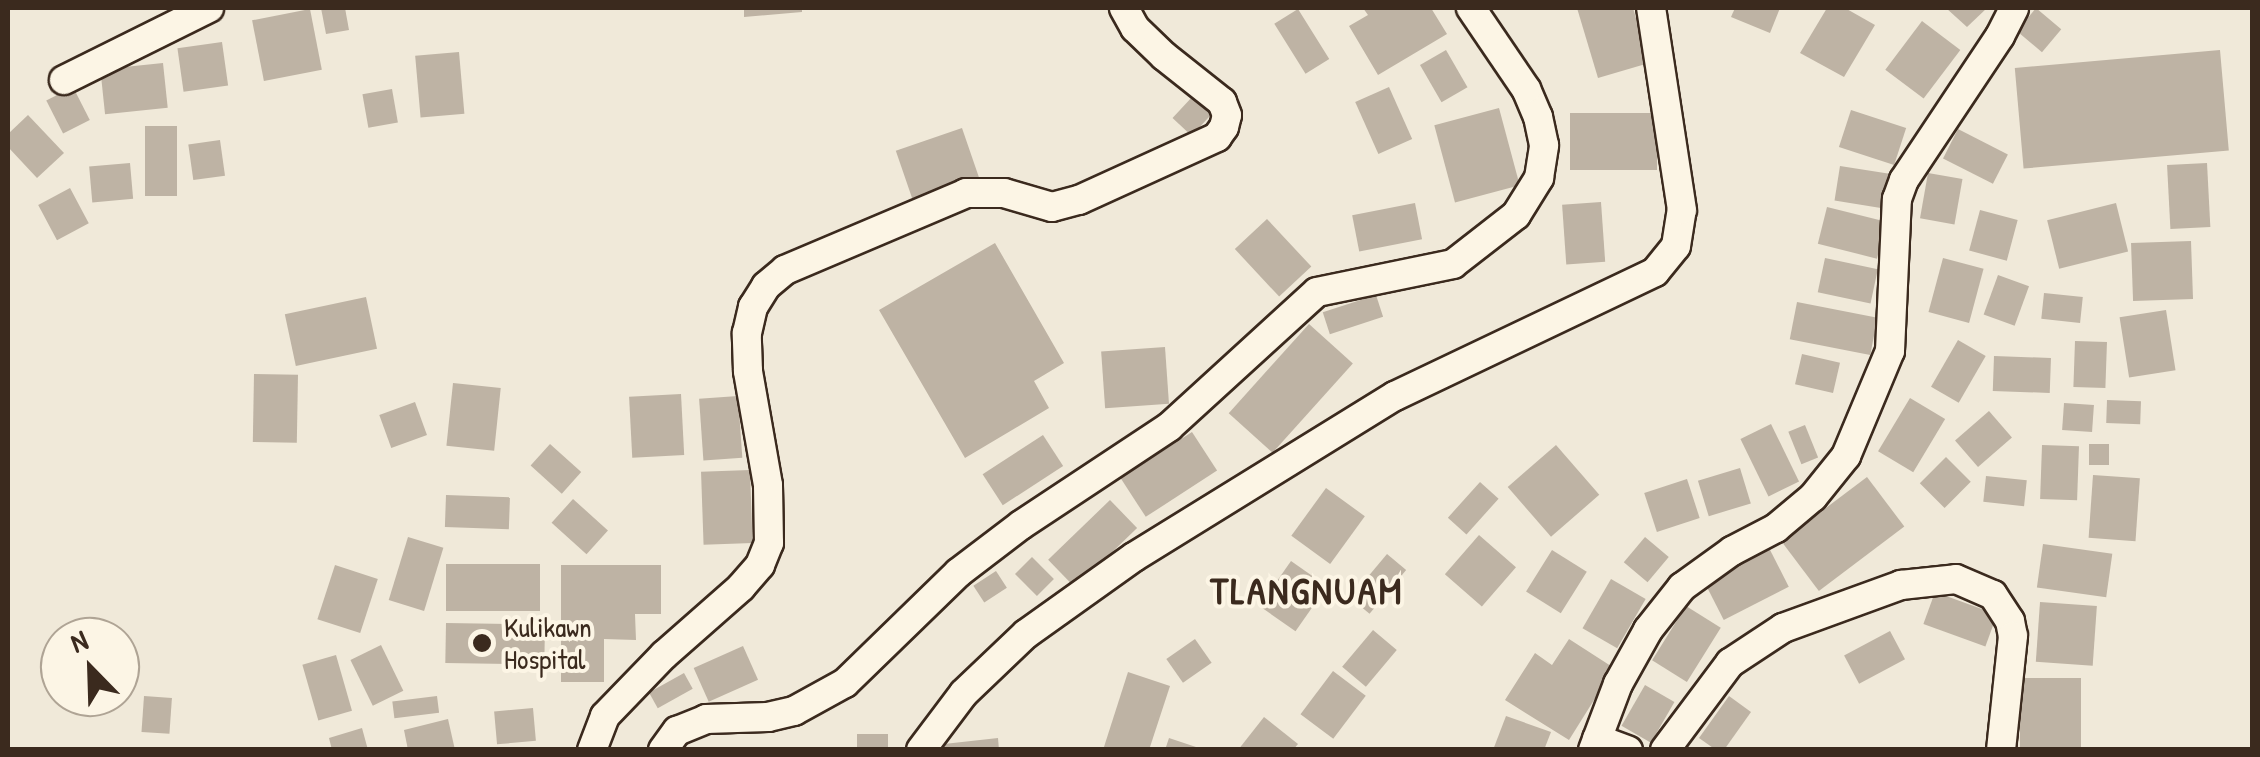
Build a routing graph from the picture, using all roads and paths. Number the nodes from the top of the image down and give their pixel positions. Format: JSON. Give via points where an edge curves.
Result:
{"nodes":[{"id":1,"x":209,"y":8,"type":"edge"},
{"id":2,"x":1124,"y":8,"type":"edge"},
{"id":3,"x":1471,"y":8,"type":"edge"},
{"id":4,"x":1652,"y":8,"type":"edge"},
{"id":5,"x":2014,"y":8,"type":"edge"},
{"id":6,"x":64,"y":80,"type":"dead end"},
{"id":7,"x":1595,"y":744,"type":"edge"},
{"id":8,"x":592,"y":750,"type":"edge"},
{"id":9,"x":663,"y":750,"type":"edge"},
{"id":10,"x":922,"y":750,"type":"edge"},
{"id":11,"x":1628,"y":750,"type":"edge"},
{"id":12,"x":1666,"y":750,"type":"edge"},
{"id":13,"x":2001,"y":750,"type":"edge"}],
"edges":[{"from":1,"to":6,"type":"street"},
{"from":2,"to":8,"type":"street","via":[[1164,56],[1222,102],[1224,127],[1216,137],[1066,204],[966,193],[785,270],[766,286],[747,334],[768,484],[769,542],[741,586],[604,716]]},
{"from":3,"to":9,"type":"street","via":[[1538,116],[1544,146],[1539,178],[1516,216],[1453,264],[1316,292],[1169,426],[958,573],[845,683],[768,717],[706,719],[677,731]]},
{"from":4,"to":10,"type":"street","via":[[1682,210],[1676,246],[1655,272],[1395,396],[1134,557],[1026,634],[964,693]]},
{"from":5,"to":7,"type":"street","via":[[1904,180],[1890,351],[1846,456],[1776,528],[1682,586],[1618,684]]},
{"from":7,"to":11,"type":"street"},
{"from":12,"to":13,"type":"street","via":[[1730,664],[1783,628],[1901,585],[1956,579],[1993,594],[2014,636]]}]}
